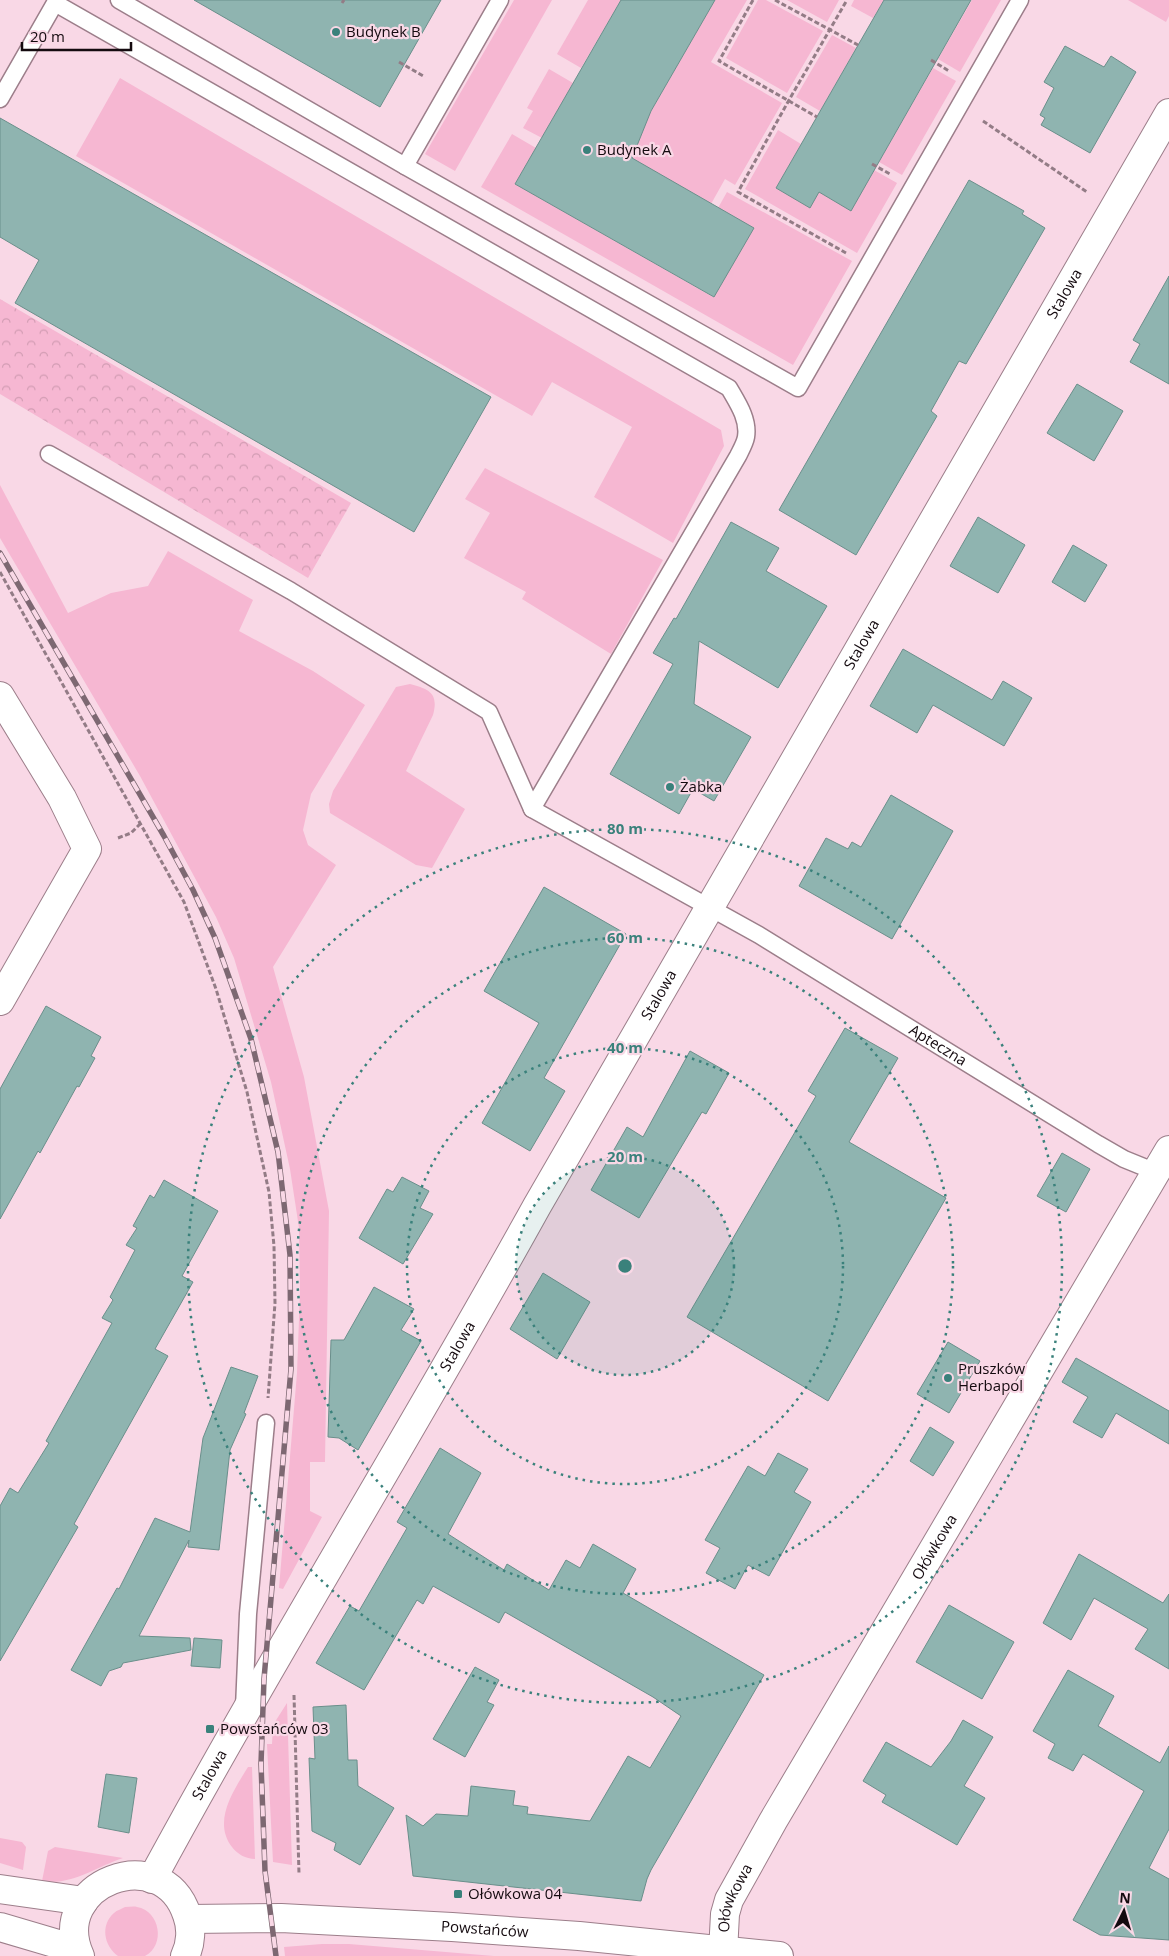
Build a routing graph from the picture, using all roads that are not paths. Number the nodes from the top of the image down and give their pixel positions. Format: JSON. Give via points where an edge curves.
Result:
{"nodes":[{"id":1,"x":120,"y":0,"type":"edge"},
{"id":2,"x":500,"y":0,"type":"edge"},
{"id":3,"x":1020,"y":0,"type":"edge"},
{"id":4,"x":0,"y":99,"type":"edge"},
{"id":5,"x":1169,"y":113,"type":"edge"},
{"id":6,"x":405,"y":166,"type":"junction"},
{"id":7,"x":49,"y":454,"type":"dead end"},
{"id":8,"x":0,"y":696,"type":"edge"},
{"id":9,"x":532,"y":810,"type":"junction"},
{"id":10,"x":710,"y":907,"type":"junction"},
{"id":11,"x":0,"y":1001,"type":"edge"},
{"id":12,"x":1165,"y":1166,"type":"edge"},
{"id":13,"x":266,"y":1423,"type":"road end"},
{"id":14,"x":244,"y":1714,"type":"junction"},
{"id":15,"x":152,"y":1878,"type":"junction"},
{"id":16,"x":0,"y":1889,"type":"edge"},
{"id":17,"x":84,"y":1901,"type":"junction"},
{"id":18,"x":188,"y":1919,"type":"junction"},
{"id":19,"x":0,"y":1926,"type":"edge"},
{"id":20,"x":79,"y":1954,"type":"edge"},
{"id":21,"x":723,"y":1954,"type":"edge"},
{"id":22,"x":185,"y":1956,"type":"edge"},
{"id":23,"x":779,"y":1956,"type":"edge"}],
"edges":[{"from":1,"to":6,"type":"lane"},
{"from":2,"to":6,"type":"lane"},
{"from":3,"to":6,"type":"lane","via":[[798,388]]},
{"from":4,"to":9,"type":"lane","via":[[55,2],[729,388],[746,423],[746,438],[738,456]]},
{"from":5,"to":10,"type":"street","name":"Stalowa"},
{"from":7,"to":9,"type":"lane","via":[[291,591],[490,712]]},
{"from":8,"to":11,"type":"street","via":[[62,798],[87,849]]},
{"from":9,"to":10,"type":"lane","name":"Apteczna"},
{"from":10,"to":12,"type":"lane","name":"Apteczna","via":[[1104,1148],[1124,1159]]},
{"from":10,"to":14,"type":"street","name":"Stalowa"},
{"from":12,"to":21,"type":"street","name":"Ołówkowa","via":[[747,1868],[726,1908]]},
{"from":13,"to":14,"type":"lane","via":[[248,1614]]},
{"from":14,"to":15,"type":"street","name":"Stalowa"},
{"from":15,"to":17,"type":"street","via":[[130,1875],[114,1878],[100,1885]]},
{"from":15,"to":18,"type":"street","via":[[172,1890],[185,1908]]},
{"from":16,"to":17,"type":"street"},
{"from":17,"to":20,"type":"street","via":[[75,1926]]},
{"from":18,"to":21,"type":"street","name":"Powstańców","via":[[281,1918],[452,1927],[579,1936]]},
{"from":18,"to":22,"type":"street","via":[[190,1942]]},
{"from":19,"to":20,"type":"street"},
{"from":21,"to":23,"type":"street","name":"Powstańców"}]}
